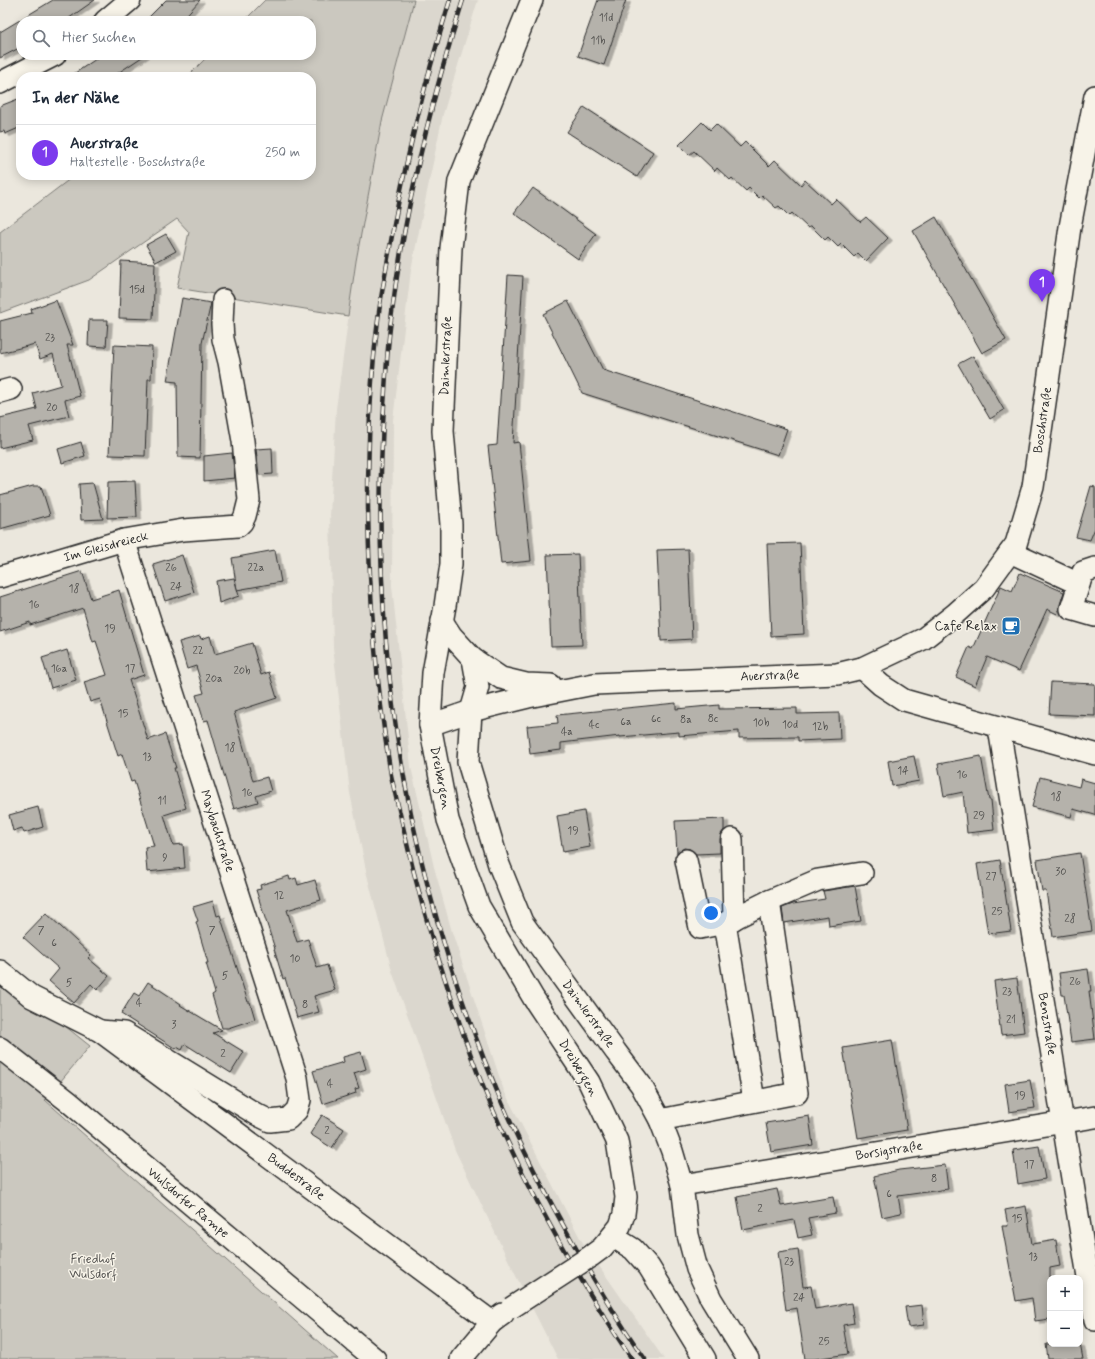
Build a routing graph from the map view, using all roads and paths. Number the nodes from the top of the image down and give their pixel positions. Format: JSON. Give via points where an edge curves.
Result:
{"nodes":[{"id":1,"x":130,"y":0,"type":"edge"},
{"id":2,"x":532,"y":0,"type":"edge"},
{"id":3,"x":111,"y":16,"type":"edge"},
{"id":4,"x":45,"y":60,"type":"edge"},
{"id":5,"x":22,"y":72,"type":"edge"},
{"id":6,"x":16,"y":75,"type":"edge"},
{"id":7,"x":0,"y":83,"type":"edge"},
{"id":8,"x":1095,"y":96,"type":"edge"},
{"id":9,"x":223,"y":300,"type":"dead end"},
{"id":10,"x":124,"y":540,"type":"junction"},
{"id":11,"x":1010,"y":552,"type":"junction"},
{"id":12,"x":1095,"y":568,"type":"edge"},
{"id":13,"x":0,"y":577,"type":"edge"},
{"id":14,"x":1079,"y":584,"type":"junction"},
{"id":15,"x":1095,"y":616,"type":"edge"},
{"id":16,"x":442,"y":621,"type":"junction"},
{"id":17,"x":473,"y":659,"type":"junction"},
{"id":18,"x":862,"y":668,"type":"junction"},
{"id":19,"x":594,"y":684,"type":"junction"},
{"id":20,"x":471,"y":711,"type":"junction"},
{"id":21,"x":430,"y":725,"type":"junction"},
{"id":22,"x":999,"y":728,"type":"junction"},
{"id":23,"x":1095,"y":754,"type":"edge"},
{"id":24,"x":732,"y":838,"type":"dead end"},
{"id":25,"x":686,"y":860,"type":"dead end"},
{"id":26,"x":862,"y":873,"type":"dead end"},
{"id":27,"x":769,"y":901,"type":"junction"},
{"id":28,"x":730,"y":921,"type":"junction"},
{"id":29,"x":0,"y":971,"type":"edge"},
{"id":30,"x":100,"y":1031,"type":"junction"},
{"id":31,"x":0,"y":1048,"type":"edge"},
{"id":32,"x":754,"y":1101,"type":"junction"},
{"id":33,"x":1095,"y":1117,"type":"edge"},
{"id":34,"x":288,"y":1119,"type":"joint"},
{"id":35,"x":660,"y":1120,"type":"junction"},
{"id":36,"x":1063,"y":1122,"type":"junction"},
{"id":37,"x":682,"y":1185,"type":"junction"},
{"id":38,"x":612,"y":1236,"type":"junction"},
{"id":39,"x":1095,"y":1320,"type":"edge"},
{"id":40,"x":492,"y":1322,"type":"junction"},
{"id":41,"x":375,"y":1359,"type":"edge"},
{"id":42,"x":461,"y":1359,"type":"edge"},
{"id":43,"x":704,"y":1359,"type":"edge"},
{"id":44,"x":748,"y":1359,"type":"edge"}],
"edges":[{"from":1,"to":3,"type":"street"},
{"from":2,"to":16,"type":"street","name":"Daimlerstraße","via":[[459,181],[451,248],[444,431],[451,564]]},
{"from":4,"to":5,"type":"street"},
{"from":6,"to":7,"type":"street"},
{"from":8,"to":11,"type":"street","name":"Boschstraße","via":[[1070,227],[1033,488],[1016,544]]},
{"from":9,"to":10,"type":"street","name":"Im Gleisdreieck","via":[[223,339],[230,362],[243,440],[249,500],[245,516],[238,526],[183,530]]},
{"from":10,"to":13,"type":"street","name":"Im Gleisdreieck"},
{"from":10,"to":34,"type":"street","name":"Maybachstraße","via":[[297,1078],[300,1100],[297,1110]]},
{"from":11,"to":14,"type":"street"},
{"from":11,"to":18,"type":"street","name":"Boschstraße","via":[[984,588],[955,614],[923,639]]},
{"from":12,"to":14,"type":"street","via":[[1083,572]]},
{"from":14,"to":15,"type":"street","via":[[1071,609]]},
{"from":16,"to":17,"type":"street"},
{"from":16,"to":21,"type":"street","name":"Daimlerstraße","via":[[433,673]]},
{"from":17,"to":19,"type":"street","via":[[501,678],[526,684]]},
{"from":17,"to":20,"type":"street","name":"Daimlerstraße","via":[[478,687]]},
{"from":18,"to":19,"type":"street","name":"Auerstraße","via":[[837,674]]},
{"from":18,"to":22,"type":"street","via":[[881,685],[904,700]]},
{"from":19,"to":20,"type":"street","name":"Auerstraße"},
{"from":20,"to":21,"type":"street","name":"Auerstraße"},
{"from":20,"to":35,"type":"street","name":"Daimlerstraße","via":[[468,762],[499,865],[522,922],[641,1085]]},
{"from":21,"to":38,"type":"street","name":"Dreibergen","via":[[448,820],[479,906],[534,998],[589,1082],[617,1140],[626,1197],[620,1226]]},
{"from":22,"to":23,"type":"street"},
{"from":22,"to":36,"type":"street","name":"Benzstraße"},
{"from":24,"to":28,"type":"street"},
{"from":25,"to":28,"type":"street","via":[[700,928]]},
{"from":26,"to":27,"type":"street","via":[[818,880]]},
{"from":27,"to":28,"type":"street"},
{"from":27,"to":32,"type":"street","via":[[798,1093]]},
{"from":28,"to":32,"type":"street"},
{"from":29,"to":30,"type":"street","name":"Buddestraße","via":[[32,997]]},
{"from":30,"to":34,"type":"street","name":"Buddestraße","via":[[124,1033],[270,1121]]},
{"from":30,"to":40,"type":"street","name":"Buddestraße"},
{"from":31,"to":41,"type":"street","name":"Wulsdorfer Rampe","via":[[69,1102]]},
{"from":32,"to":35,"type":"street"},
{"from":33,"to":36,"type":"street","name":"Borsigstraße"},
{"from":35,"to":37,"type":"street","name":"Daimlerstraße"},
{"from":36,"to":37,"type":"street","name":"Borsigstraße"},
{"from":36,"to":39,"type":"street","name":"Benzstraße"},
{"from":37,"to":44,"type":"street","name":"Daimlerstraße","via":[[688,1235],[697,1268],[711,1299]]},
{"from":38,"to":40,"type":"street","name":"Dreibergen","bridge":true,"via":[[591,1256]]},
{"from":38,"to":43,"type":"street","via":[[633,1249],[648,1267]]},
{"from":40,"to":42,"type":"street","name":"Dreibergen"}]}
